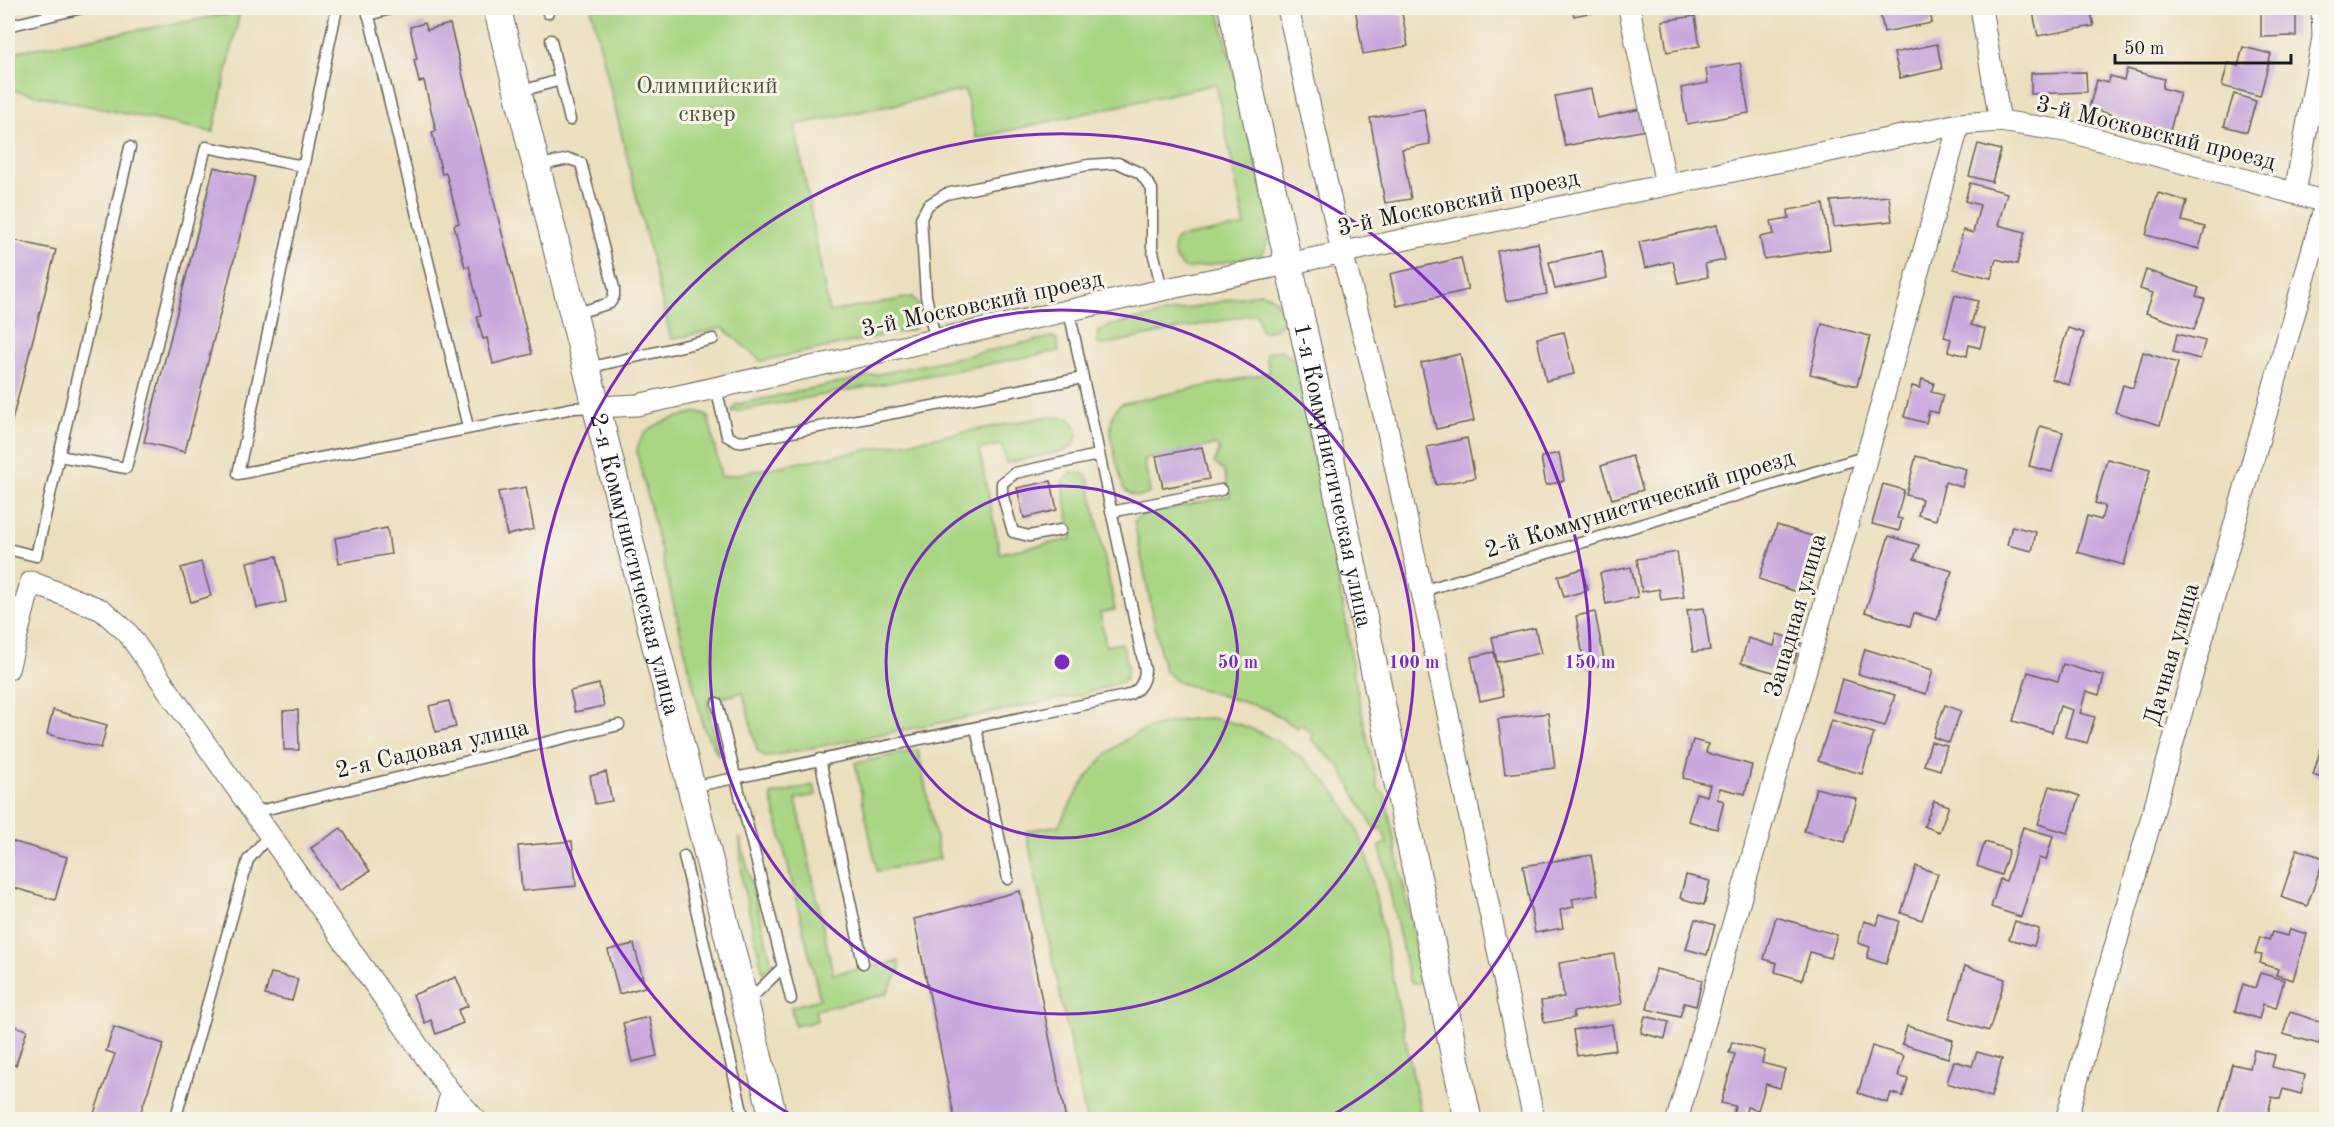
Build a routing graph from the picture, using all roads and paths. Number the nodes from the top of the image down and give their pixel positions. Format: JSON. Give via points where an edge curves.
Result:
{"nodes":[{"id":1,"x":82,"y":8,"type":"edge"},
{"id":2,"x":337,"y":8,"type":"edge"},
{"id":3,"x":394,"y":8,"type":"edge"},
{"id":4,"x":497,"y":8,"type":"edge"},
{"id":5,"x":1232,"y":8,"type":"edge"},
{"id":6,"x":1288,"y":8,"type":"edge"},
{"id":7,"x":1629,"y":8,"type":"edge"},
{"id":8,"x":1981,"y":8,"type":"edge"},
{"id":9,"x":2322,"y":8,"type":"edge"},
{"id":10,"x":368,"y":11,"type":"edge"},
{"id":11,"x":8,"y":26,"type":"edge"},
{"id":12,"x":550,"y":40,"type":"dead end"},
{"id":13,"x":560,"y":80,"type":"junction"},
{"id":14,"x":517,"y":92,"type":"junction"},
{"id":15,"x":570,"y":120,"type":"dead end"},
{"id":16,"x":2000,"y":121,"type":"junction"},
{"id":17,"x":1959,"y":124,"type":"junction"},
{"id":18,"x":130,"y":147,"type":"dead end"},
{"id":19,"x":303,"y":166,"type":"junction"},
{"id":20,"x":537,"y":166,"type":"junction"},
{"id":21,"x":1666,"y":184,"type":"junction"},
{"id":22,"x":2295,"y":193,"type":"junction"},
{"id":23,"x":2326,"y":202,"type":"edge"},
{"id":24,"x":1342,"y":252,"type":"junction"},
{"id":25,"x":1289,"y":263,"type":"junction"},
{"id":26,"x":1162,"y":290,"type":"junction"},
{"id":27,"x":1069,"y":310,"type":"junction"},
{"id":28,"x":573,"y":314,"type":"junction"},
{"id":29,"x":713,"y":339,"type":"dead end"},
{"id":30,"x":935,"y":339,"type":"junction"},
{"id":31,"x":587,"y":368,"type":"junction"},
{"id":32,"x":1083,"y":378,"type":"junction"},
{"id":33,"x":716,"y":387,"type":"junction"},
{"id":34,"x":597,"y":406,"type":"junction"},
{"id":35,"x":468,"y":427,"type":"junction"},
{"id":36,"x":1098,"y":455,"type":"junction"},
{"id":37,"x":59,"y":456,"type":"junction"},
{"id":38,"x":1867,"y":456,"type":"junction"},
{"id":39,"x":1221,"y":490,"type":"dead end"},
{"id":40,"x":1111,"y":512,"type":"junction"},
{"id":41,"x":1061,"y":530,"type":"dead end"},
{"id":42,"x":8,"y":549,"type":"edge"},
{"id":43,"x":1422,"y":591,"type":"junction"},
{"id":44,"x":8,"y":669,"type":"edge"},
{"id":45,"x":717,"y":703,"type":"dead end"},
{"id":46,"x":619,"y":724,"type":"dead end"},
{"id":47,"x":976,"y":728,"type":"junction"},
{"id":48,"x":820,"y":759,"type":"junction"},
{"id":49,"x":735,"y":776,"type":"junction"},
{"id":50,"x":692,"y":787,"type":"junction"},
{"id":51,"x":255,"y":812,"type":"junction"},
{"id":52,"x":270,"y":834,"type":"junction"},
{"id":53,"x":684,"y":856,"type":"dead end"},
{"id":54,"x":1008,"y":879,"type":"dead end"},
{"id":55,"x":862,"y":963,"type":"dead end"},
{"id":56,"x":783,"y":967,"type":"junction"},
{"id":57,"x":791,"y":999,"type":"dead end"},
{"id":58,"x":745,"y":1003,"type":"junction"},
{"id":59,"x":451,"y":1093,"type":"junction"},
{"id":60,"x":1537,"y":1118,"type":"edge"},
{"id":61,"x":175,"y":1119,"type":"edge"},
{"id":62,"x":444,"y":1119,"type":"edge"},
{"id":63,"x":476,"y":1119,"type":"edge"},
{"id":64,"x":744,"y":1119,"type":"edge"},
{"id":65,"x":774,"y":1119,"type":"edge"},
{"id":66,"x":1468,"y":1119,"type":"edge"},
{"id":67,"x":1677,"y":1119,"type":"edge"},
{"id":68,"x":2066,"y":1119,"type":"edge"}],
"edges":[{"from":1,"to":11,"type":"lane"},
{"from":2,"to":19,"type":"lane"},
{"from":3,"to":10,"type":"lane"},
{"from":4,"to":14,"type":"street","name":"2-я Коммунистическая улица"},
{"from":5,"to":25,"type":"street","name":"1-я Коммунистическая улица"},
{"from":6,"to":24,"type":"street"},
{"from":7,"to":21,"type":"street"},
{"from":8,"to":16,"type":"street"},
{"from":9,"to":22,"type":"street","via":[[2323,37]]},
{"from":10,"to":35,"type":"lane"},
{"from":12,"to":13,"type":"lane"},
{"from":13,"to":14,"type":"lane"},
{"from":13,"to":15,"type":"lane"},
{"from":14,"to":20,"type":"street","name":"2-я Коммунистическая улица"},
{"from":16,"to":17,"type":"street","name":"3-й Московский проезд"},
{"from":16,"to":22,"type":"street","name":"3-й Московский проезд","via":[[2071,132]]},
{"from":17,"to":21,"type":"street","name":"3-й Московский проезд"},
{"from":17,"to":38,"type":"street","name":"Западная улица"},
{"from":18,"to":37,"type":"lane"},
{"from":19,"to":35,"type":"lane","via":[[238,474]]},
{"from":19,"to":37,"type":"lane","via":[[206,147],[126,468]]},
{"from":20,"to":28,"type":"street","name":"2-я Коммунистическая улица"},
{"from":20,"to":28,"type":"lane","via":[[569,159],[581,164],[614,288],[615,296],[610,303]]},
{"from":21,"to":24,"type":"street","name":"3-й Московский проезд"},
{"from":22,"to":23,"type":"street","name":"3-й Московский проезд"},
{"from":23,"to":68,"type":"street","name":"Дачная улица"},
{"from":24,"to":25,"type":"street","name":"3-й Московский проезд"},
{"from":24,"to":43,"type":"street","via":[[1386,422]]},
{"from":25,"to":26,"type":"street","name":"3-й Московский проезд"},
{"from":25,"to":66,"type":"street","name":"1-я Коммунистическая улица"},
{"from":26,"to":27,"type":"street","name":"3-й Московский проезд"},
{"from":26,"to":30,"type":"lane","via":[[1152,247],[1152,189],[1140,173],[1118,163],[1088,165],[946,194],[928,205],[921,218],[926,296]]},
{"from":27,"to":30,"type":"street","name":"3-й Московский проезд"},
{"from":27,"to":32,"type":"lane"},
{"from":28,"to":31,"type":"street","name":"2-я Коммунистическая улица"},
{"from":29,"to":31,"type":"lane"},
{"from":30,"to":33,"type":"street","name":"3-й Московский проезд"},
{"from":31,"to":34,"type":"street","name":"2-я Коммунистическая улица"},
{"from":32,"to":33,"type":"lane","via":[[738,442],[728,436]]},
{"from":32,"to":36,"type":"lane"},
{"from":33,"to":34,"type":"street","name":"3-й Московский проезд","via":[[637,405]]},
{"from":34,"to":35,"type":"lane"},
{"from":34,"to":50,"type":"street","name":"2-я Коммунистическая улица"},
{"from":36,"to":40,"type":"lane"},
{"from":36,"to":41,"type":"lane","via":[[1015,473],[1002,483],[1013,532],[1029,536]]},
{"from":37,"to":42,"type":"lane","via":[[36,556]]},
{"from":38,"to":43,"type":"lane","name":"2-й Коммунистический проезд"},
{"from":38,"to":67,"type":"street","name":"Западная улица"},
{"from":39,"to":40,"type":"lane"},
{"from":40,"to":47,"type":"lane","via":[[1145,670],[1143,683],[1125,696]]},
{"from":43,"to":60,"type":"street"},
{"from":44,"to":51,"type":"street","via":[[31,582],[102,610],[127,632]]},
{"from":45,"to":49,"type":"lane"},
{"from":46,"to":51,"type":"lane","name":"2-я Садовая улица"},
{"from":47,"to":48,"type":"lane"},
{"from":47,"to":54,"type":"lane"},
{"from":48,"to":49,"type":"lane"},
{"from":48,"to":55,"type":"lane"},
{"from":49,"to":50,"type":"lane"},
{"from":49,"to":56,"type":"lane"},
{"from":50,"to":58,"type":"street","name":"2-я Коммунистическая улица"},
{"from":51,"to":52,"type":"street"},
{"from":52,"to":59,"type":"street"},
{"from":52,"to":61,"type":"lane","via":[[248,860]]},
{"from":53,"to":64,"type":"lane"},
{"from":56,"to":57,"type":"lane"},
{"from":56,"to":58,"type":"lane"},
{"from":58,"to":65,"type":"street","name":"2-я Коммунистическая улица"},
{"from":59,"to":62,"type":"street"},
{"from":59,"to":63,"type":"street"}]}
